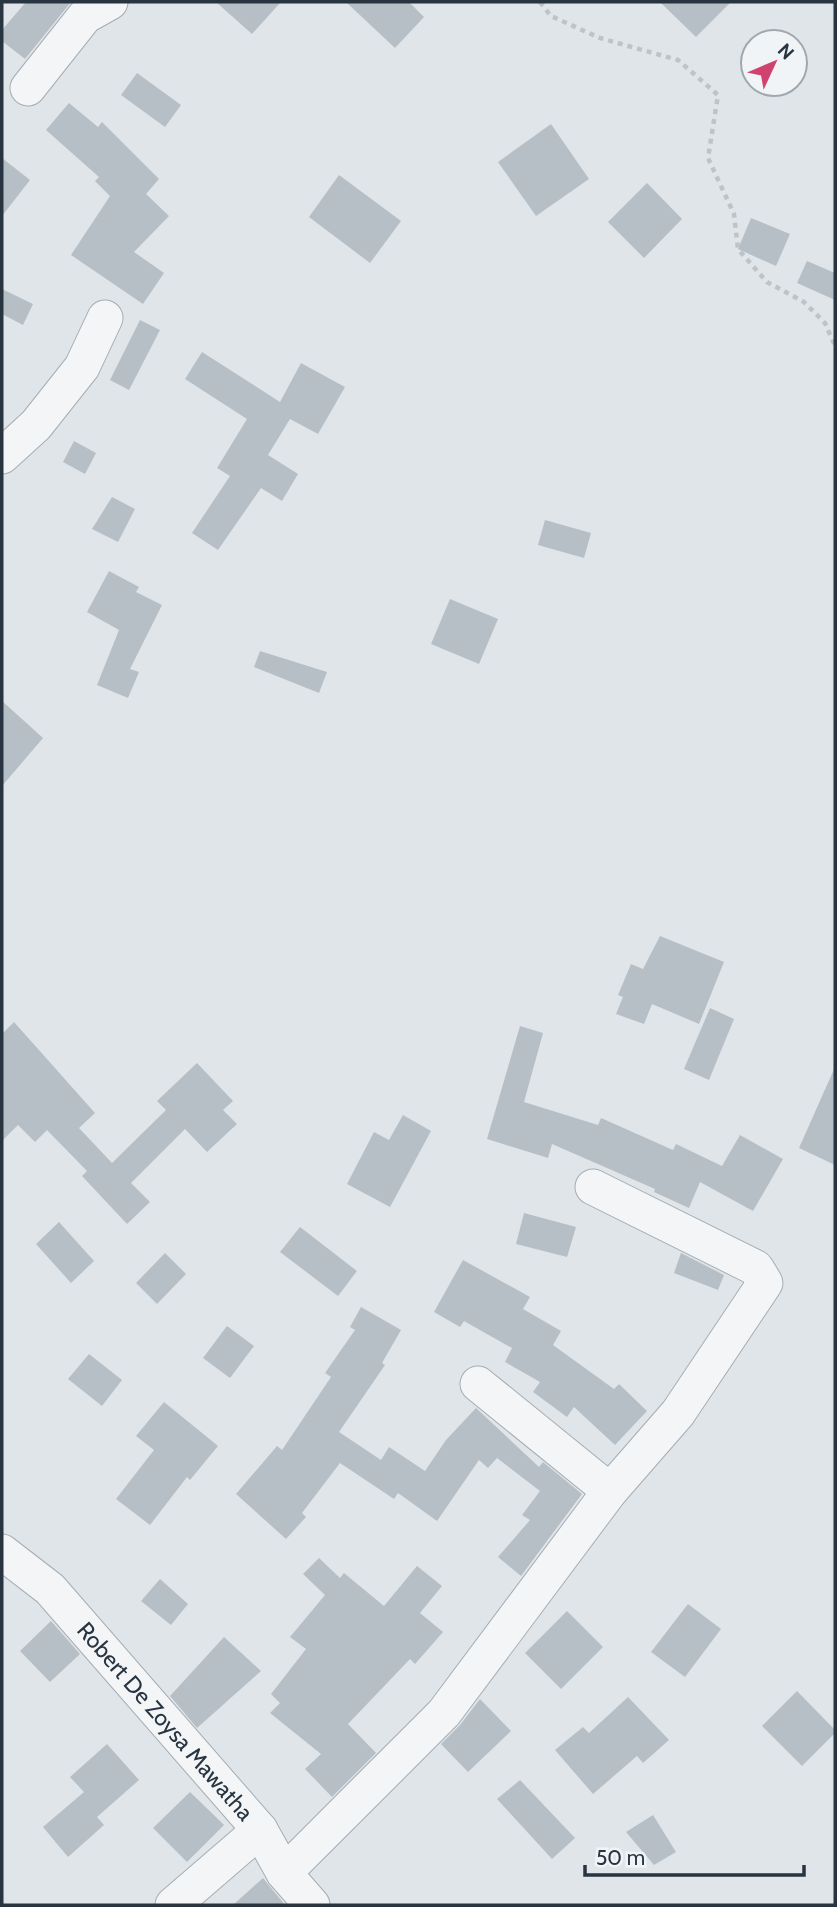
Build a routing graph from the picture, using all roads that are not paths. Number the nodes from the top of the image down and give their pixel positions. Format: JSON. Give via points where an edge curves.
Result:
{"nodes":[{"id":1,"x":110,"y":2,"type":"edge"},
{"id":2,"x":28,"y":88,"type":"dead end"},
{"id":3,"x":105,"y":318,"type":"dead end"},
{"id":4,"x":2,"y":456,"type":"edge"},
{"id":5,"x":593,"y":1187,"type":"dead end"},
{"id":6,"x":478,"y":1384,"type":"dead end"},
{"id":7,"x":610,"y":1491,"type":"junction"},
{"id":8,"x":2,"y":1552,"type":"edge"},
{"id":9,"x":260,"y":1830,"type":"junction"},
{"id":10,"x":285,"y":1872,"type":"junction"},
{"id":11,"x":173,"y":1905,"type":"edge"},
{"id":12,"x":312,"y":1905,"type":"edge"}],
"edges":[{"from":1,"to":2,"type":"street","via":[[85,16]]},
{"from":3,"to":4,"type":"street","via":[[82,367],[36,425]]},
{"from":5,"to":7,"type":"street","via":[[756,1268],[765,1283],[678,1413]]},
{"from":6,"to":7,"type":"street"},
{"from":7,"to":10,"type":"street","via":[[444,1713]]},
{"from":8,"to":9,"type":"street","name":"Robert De Zoysa Mawatha","via":[[50,1589]]},
{"from":9,"to":10,"type":"street","name":"Robert De Zoysa Mawatha"},
{"from":9,"to":11,"type":"street"},
{"from":10,"to":12,"type":"street","name":"Robert De Zoysa Mawatha"}]}
